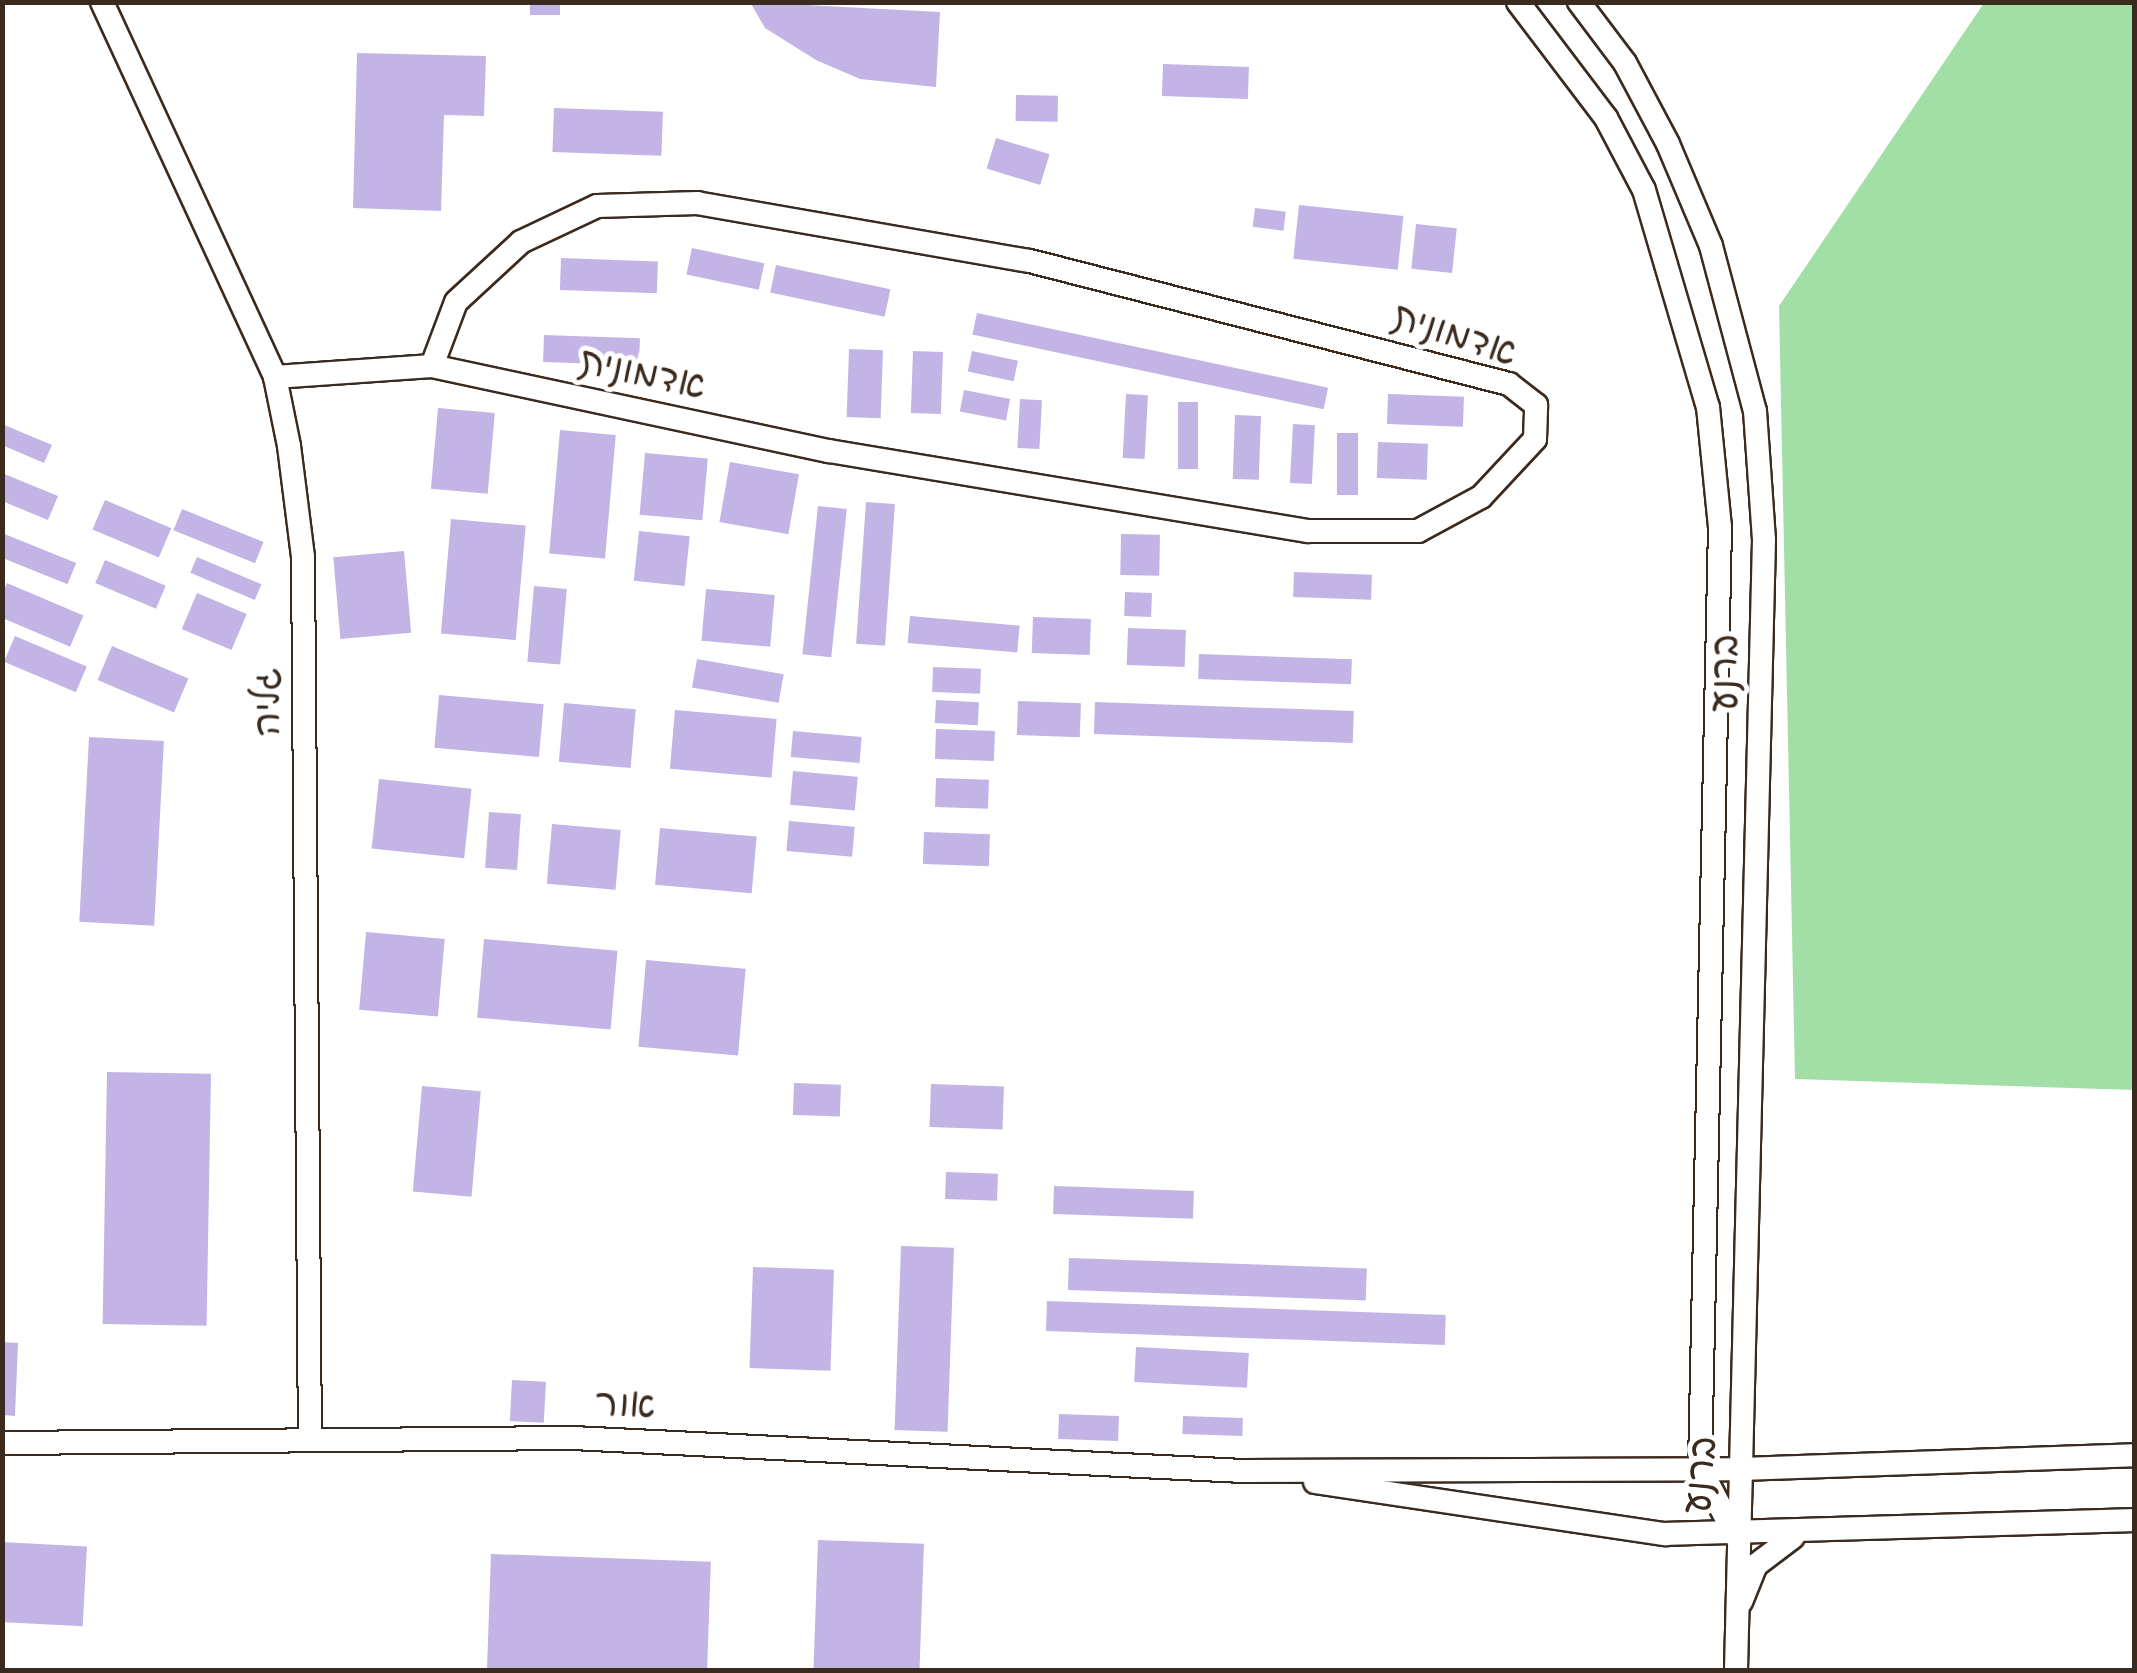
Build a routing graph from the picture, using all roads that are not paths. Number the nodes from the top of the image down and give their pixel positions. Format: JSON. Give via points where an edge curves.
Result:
{"nodes":[{"id":1,"x":102,"y":2,"type":"edge"},
{"id":2,"x":1518,"y":2,"type":"edge"},
{"id":3,"x":1579,"y":2,"type":"edge"},
{"id":4,"x":1742,"y":365,"type":"junction"},
{"id":5,"x":432,"y":366,"type":"junction"},
{"id":6,"x":275,"y":377,"type":"junction"},
{"id":7,"x":1700,"y":379,"type":"junction"},
{"id":8,"x":310,"y":1440,"type":"junction"},
{"id":9,"x":2,"y":1443,"type":"edge"},
{"id":10,"x":2134,"y":1455,"type":"edge"},
{"id":11,"x":1700,"y":1468,"type":"junction"},
{"id":12,"x":1740,"y":1469,"type":"junction"},
{"id":13,"x":1243,"y":1471,"type":"junction"},
{"id":14,"x":2134,"y":1520,"type":"edge"},
{"id":15,"x":1806,"y":1532,"type":"junction"},
{"id":16,"x":1735,"y":1535,"type":"junction"},
{"id":17,"x":1736,"y":1670,"type":"edge"}],
"edges":[{"from":1,"to":6,"type":"street","name":"גליה"},
{"from":2,"to":7,"type":"street","name":"ברנע","via":[[1606,118],[1644,190]]},
{"from":3,"to":4,"type":"street","name":"ברנע","via":[[1625,63],[1668,144],[1711,246]]},
{"from":4,"to":7,"type":"street"},
{"from":4,"to":12,"type":"street","name":"ברנע","via":[[1754,411],[1764,540]]},
{"from":5,"to":5,"type":"street","name":"אדמונית","via":[[828,451],[1308,531],[1418,530],[1480,497],[1535,439],[1536,406],[1509,384],[1029,261],[698,202],[597,206],[521,242],[456,302]]},
{"from":5,"to":6,"type":"street","name":"אדמונית"},
{"from":6,"to":8,"type":"street","name":"גליה","via":[[303,557]]},
{"from":7,"to":11,"type":"street","name":"ברנע","via":[[1720,527]]},
{"from":8,"to":9,"type":"street","name":"אור"},
{"from":8,"to":13,"type":"street","name":"אור","via":[[574,1438]]},
{"from":10,"to":12,"type":"street"},
{"from":11,"to":12,"type":"street"},
{"from":11,"to":13,"type":"street"},
{"from":11,"to":16,"type":"street","name":"ברנע"},
{"from":12,"to":16,"type":"street","name":"ברנע"},
{"from":13,"to":16,"type":"street","via":[[1665,1534]]},
{"from":14,"to":15,"type":"street"},
{"from":15,"to":16,"type":"street"},
{"from":15,"to":17,"type":"street","via":[[1774,1545],[1756,1565],[1741,1601]]},
{"from":16,"to":17,"type":"street"}]}
